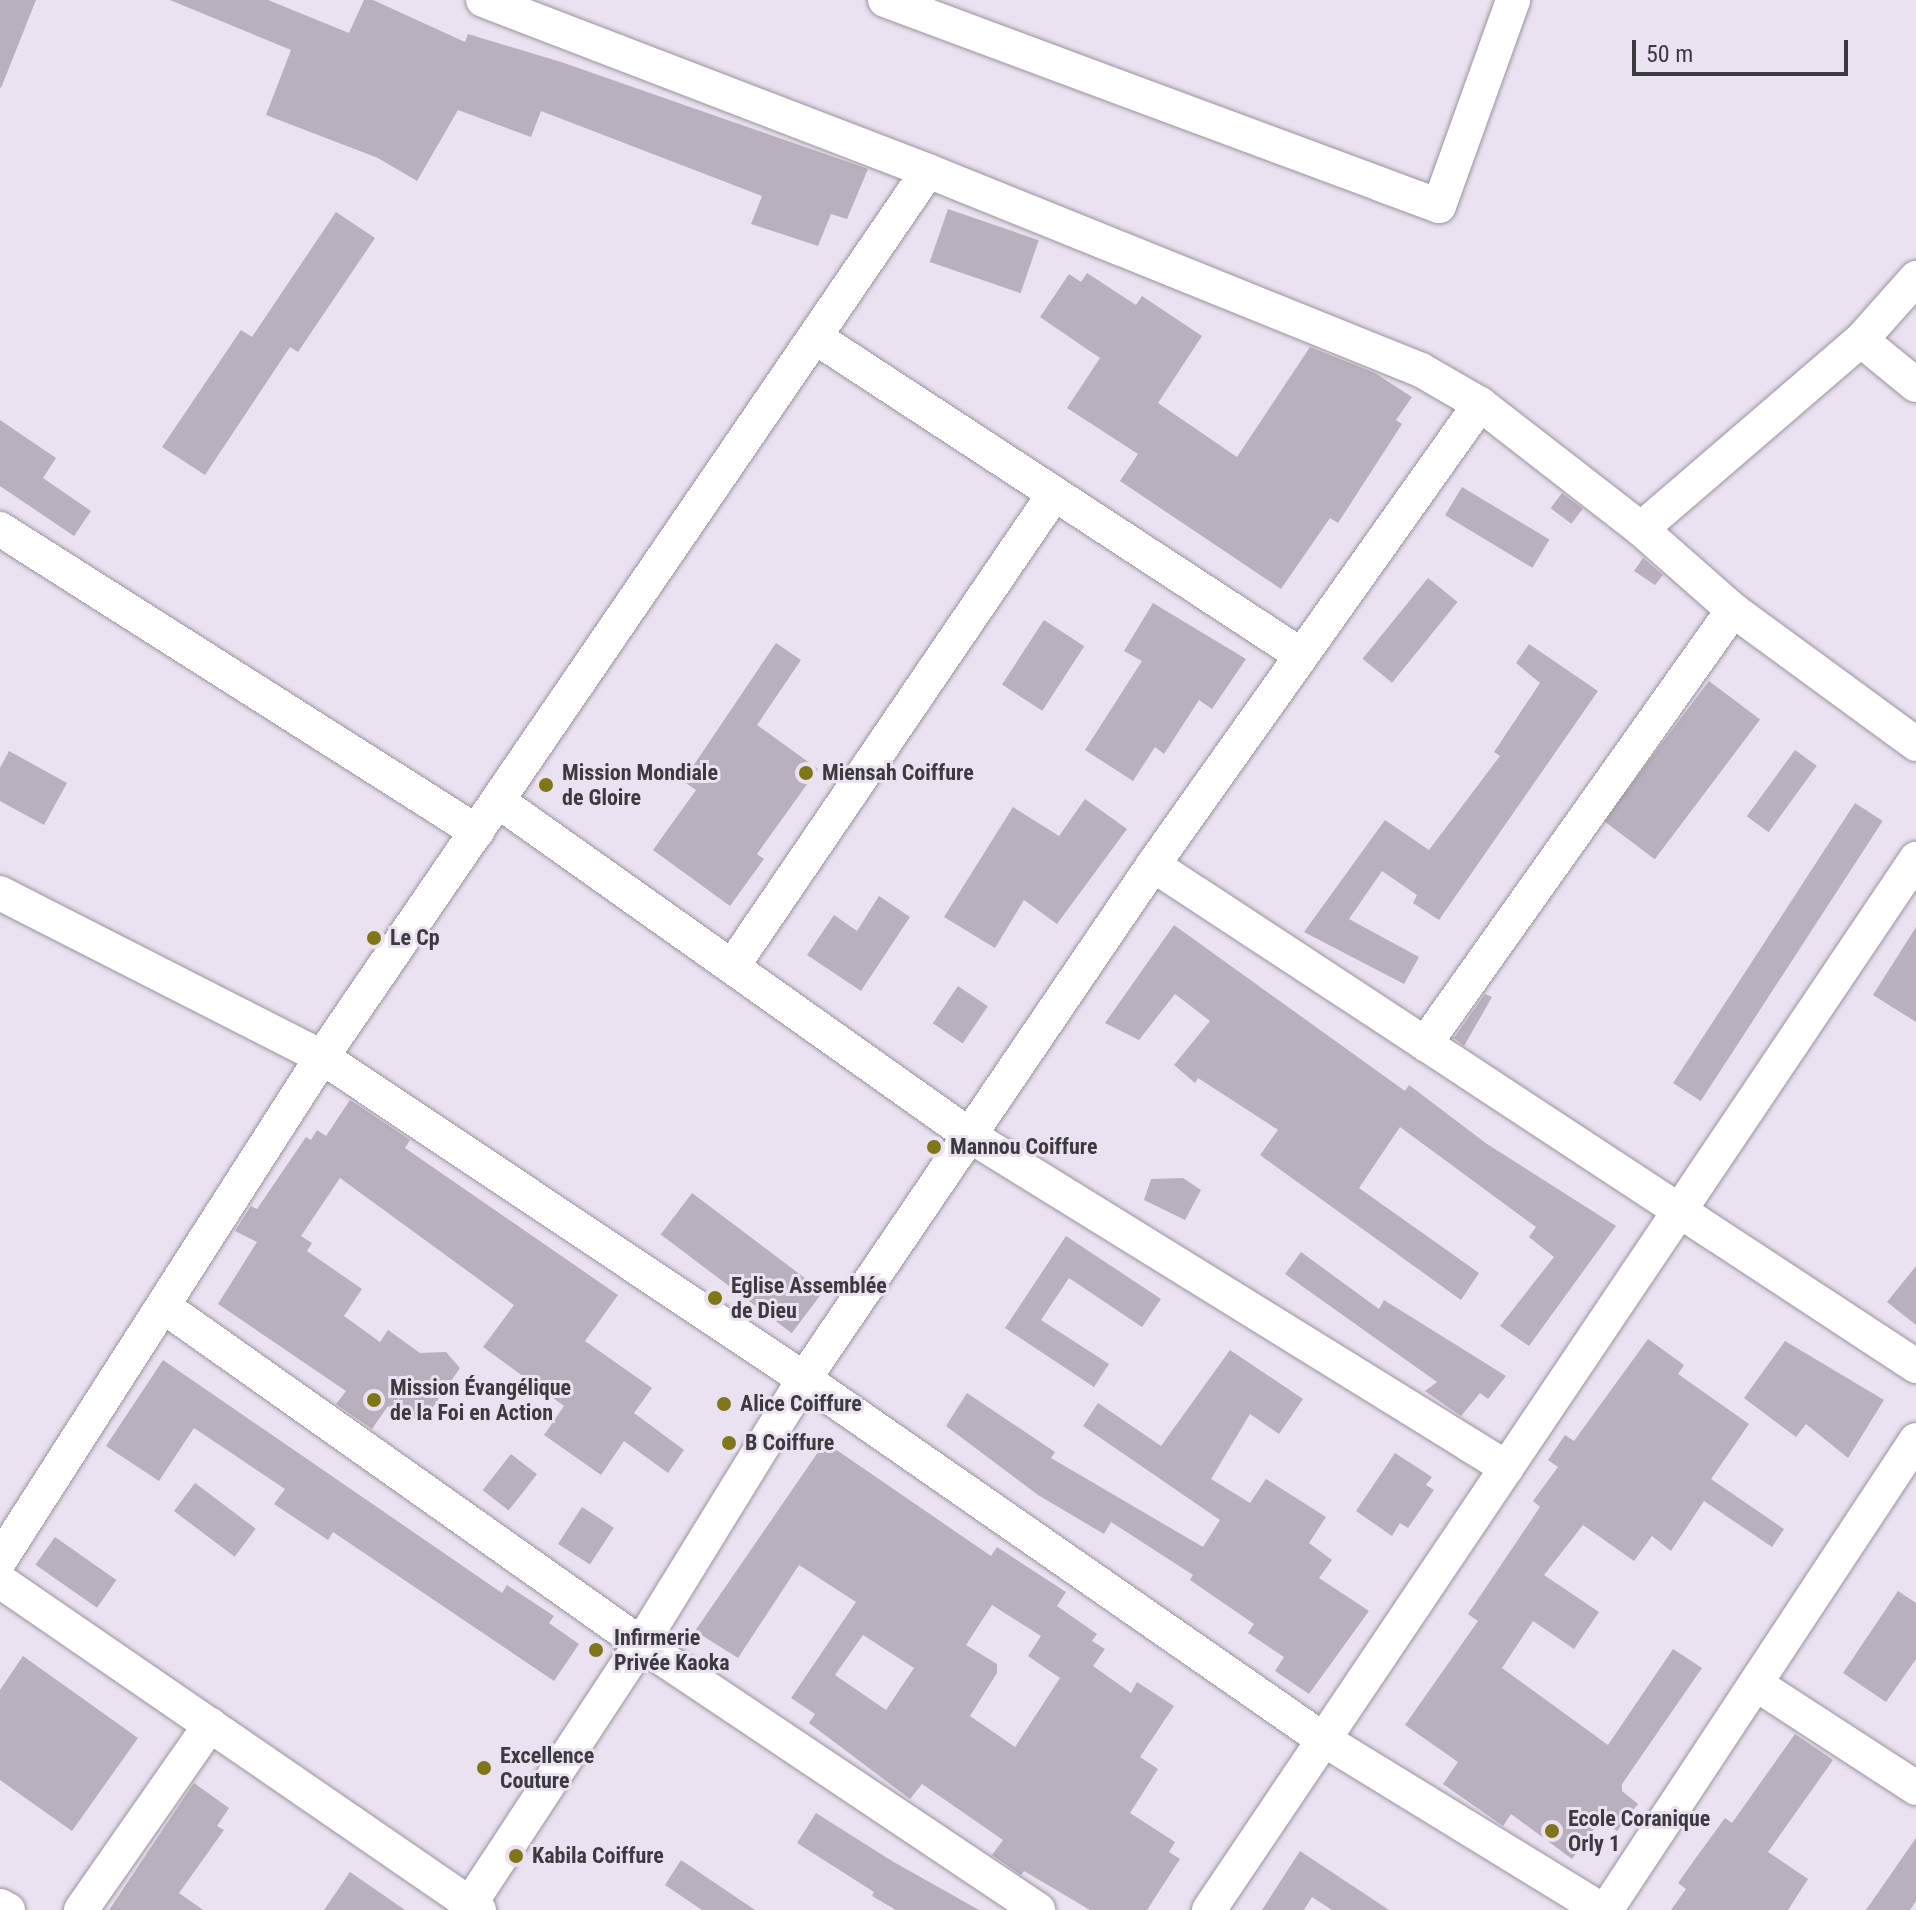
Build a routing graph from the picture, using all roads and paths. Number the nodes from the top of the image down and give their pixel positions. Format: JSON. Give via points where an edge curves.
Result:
{"nodes":[{"id":1,"x":483,"y":0,"type":"edge"},
{"id":2,"x":885,"y":0,"type":"edge"},
{"id":3,"x":1513,"y":0,"type":"edge"},
{"id":4,"x":928,"y":171,"type":"junction"},
{"id":5,"x":1916,"y":278,"type":"edge"},
{"id":6,"x":815,"y":337,"type":"junction"},
{"id":7,"x":1861,"y":340,"type":"junction"},
{"id":8,"x":1916,"y":385,"type":"edge"},
{"id":9,"x":1480,"y":404,"type":"junction"},
{"id":10,"x":1054,"y":494,"type":"junction"},
{"id":11,"x":0,"y":529,"type":"edge"},
{"id":12,"x":1641,"y":529,"type":"junction"},
{"id":13,"x":1733,"y":610,"type":"junction"},
{"id":14,"x":1301,"y":655,"type":"junction"},
{"id":15,"x":1916,"y":744,"type":"edge"},
{"id":16,"x":498,"y":801,"type":"junction"},
{"id":17,"x":477,"y":832,"type":"junction"},
{"id":18,"x":1916,"y":859,"type":"edge"},
{"id":19,"x":1153,"y":865,"type":"junction"},
{"id":20,"x":0,"y":893,"type":"edge"},
{"id":21,"x":732,"y":967,"type":"junction"},
{"id":22,"x":1425,"y":1044,"type":"junction"},
{"id":23,"x":322,"y":1057,"type":"junction"},
{"id":24,"x":972,"y":1137,"type":"junction"},
{"id":25,"x":1679,"y":1211,"type":"junction"},
{"id":26,"x":163,"y":1306,"type":"junction"},
{"id":27,"x":1916,"y":1366,"type":"edge"},
{"id":28,"x":804,"y":1379,"type":"junction"},
{"id":29,"x":1916,"y":1440,"type":"edge"},
{"id":30,"x":1507,"y":1468,"type":"junction"},
{"id":31,"x":0,"y":1560,"type":"edge"},
{"id":32,"x":0,"y":1581,"type":"edge"},
{"id":33,"x":641,"y":1644,"type":"junction"},
{"id":34,"x":1756,"y":1684,"type":"junction"},
{"id":35,"x":210,"y":1725,"type":"junction"},
{"id":36,"x":1321,"y":1738,"type":"junction"},
{"id":37,"x":1916,"y":1788,"type":"edge"},
{"id":38,"x":0,"y":1906,"type":"edge"},
{"id":39,"x":472,"y":1908,"type":"edge"},
{"id":40,"x":8,"y":1910,"type":"edge"},
{"id":41,"x":81,"y":1910,"type":"edge"},
{"id":42,"x":1038,"y":1910,"type":"edge"},
{"id":43,"x":1209,"y":1910,"type":"edge"},
{"id":44,"x":1604,"y":1910,"type":"edge"}],
"edges":[{"from":1,"to":4,"type":"street"},
{"from":2,"to":3,"type":"street","via":[[1439,206]]},
{"from":4,"to":6,"type":"street"},
{"from":4,"to":9,"type":"street","via":[[1421,370]]},
{"from":5,"to":7,"type":"street"},
{"from":6,"to":10,"type":"street"},
{"from":6,"to":16,"type":"street"},
{"from":7,"to":8,"type":"street"},
{"from":7,"to":12,"type":"street"},
{"from":9,"to":12,"type":"street"},
{"from":9,"to":14,"type":"street"},
{"from":10,"to":14,"type":"street"},
{"from":10,"to":21,"type":"street"},
{"from":11,"to":17,"type":"street"},
{"from":12,"to":13,"type":"street"},
{"from":13,"to":15,"type":"street"},
{"from":13,"to":22,"type":"street"},
{"from":14,"to":19,"type":"street"},
{"from":16,"to":17,"type":"street"},
{"from":16,"to":21,"type":"street"},
{"from":17,"to":23,"type":"street"},
{"from":18,"to":25,"type":"street"},
{"from":19,"to":22,"type":"street"},
{"from":19,"to":24,"type":"street"},
{"from":20,"to":23,"type":"street"},
{"from":21,"to":24,"type":"street"},
{"from":22,"to":25,"type":"street"},
{"from":23,"to":26,"type":"street"},
{"from":23,"to":28,"type":"street"},
{"from":24,"to":28,"type":"street"},
{"from":24,"to":30,"type":"street"},
{"from":25,"to":27,"type":"street"},
{"from":25,"to":30,"type":"street"},
{"from":26,"to":31,"type":"street"},
{"from":26,"to":33,"type":"street"},
{"from":28,"to":33,"type":"street"},
{"from":28,"to":36,"type":"street"},
{"from":29,"to":34,"type":"street"},
{"from":30,"to":36,"type":"street"},
{"from":32,"to":35,"type":"street"},
{"from":33,"to":39,"type":"street"},
{"from":33,"to":42,"type":"street"},
{"from":34,"to":37,"type":"street"},
{"from":34,"to":44,"type":"street"},
{"from":35,"to":39,"type":"street"},
{"from":35,"to":41,"type":"street"},
{"from":36,"to":43,"type":"street"},
{"from":36,"to":44,"type":"street"},
{"from":38,"to":40,"type":"street"}]}
